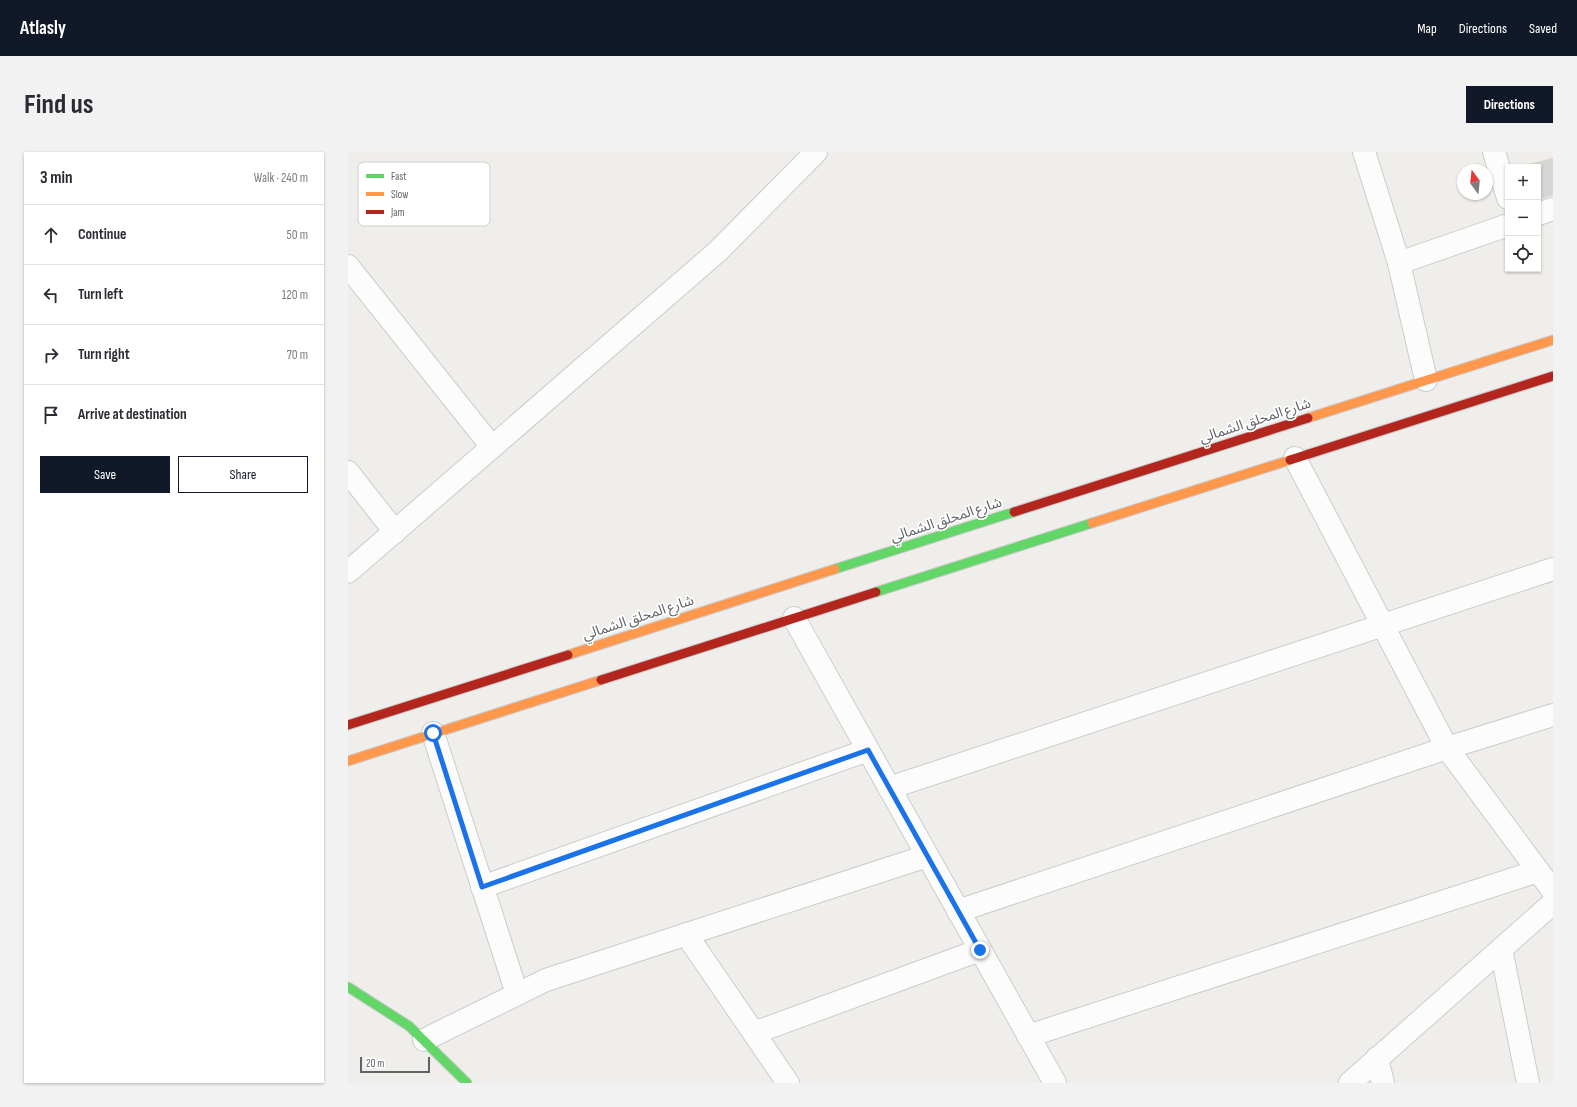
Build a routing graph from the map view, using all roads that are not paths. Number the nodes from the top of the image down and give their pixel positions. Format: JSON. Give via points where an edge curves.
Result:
{"nodes":[{"id":1,"x":816,"y":152,"type":"edge"},
{"id":2,"x":1364,"y":152,"type":"edge"},
{"id":3,"x":1494,"y":152,"type":"edge"},
{"id":4,"x":1505,"y":188,"type":"edge"},
{"id":5,"x":1553,"y":209,"type":"edge"},
{"id":6,"x":1541,"y":213,"type":"edge"},
{"id":7,"x":1505,"y":226,"type":"edge"},
{"id":8,"x":1399,"y":263,"type":"junction"},
{"id":9,"x":348,"y":266,"type":"edge"},
{"id":10,"x":1553,"y":340,"type":"edge"},
{"id":11,"x":1553,"y":376,"type":"edge"},
{"id":12,"x":1426,"y":380,"type":"junction"},
{"id":13,"x":492,"y":447,"type":"junction"},
{"id":14,"x":1295,"y":458,"type":"junction"},
{"id":15,"x":348,"y":472,"type":"edge"},
{"id":16,"x":395,"y":532,"type":"junction"},
{"id":17,"x":1553,"y":570,"type":"edge"},
{"id":18,"x":348,"y":572,"type":"edge"},
{"id":19,"x":794,"y":618,"type":"junction"},
{"id":20,"x":1383,"y":626,"type":"junction"},
{"id":21,"x":1553,"y":715,"type":"edge"},
{"id":22,"x":348,"y":725,"type":"edge"},
{"id":23,"x":433,"y":733,"type":"junction"},
{"id":24,"x":1447,"y":748,"type":"junction"},
{"id":25,"x":868,"y":750,"type":"junction"},
{"id":26,"x":348,"y":761,"type":"edge"},
{"id":27,"x":889,"y":788,"type":"junction"},
{"id":28,"x":927,"y":856,"type":"junction"},
{"id":29,"x":1538,"y":871,"type":"junction"},
{"id":30,"x":482,"y":887,"type":"junction"},
{"id":31,"x":1553,"y":891,"type":"edge"},
{"id":32,"x":1553,"y":903,"type":"edge"},
{"id":33,"x":958,"y":911,"type":"junction"},
{"id":34,"x":686,"y":934,"type":"junction"},
{"id":35,"x":1501,"y":949,"type":"junction"},
{"id":36,"x":980,"y":950,"type":"junction"},
{"id":37,"x":348,"y":987,"type":"edge"},
{"id":38,"x":517,"y":994,"type":"junction"},
{"id":39,"x":754,"y":1033,"type":"junction"},
{"id":40,"x":1028,"y":1036,"type":"junction"},
{"id":41,"x":424,"y":1040,"type":"junction"},
{"id":42,"x":1378,"y":1058,"type":"junction"},
{"id":43,"x":467,"y":1083,"type":"edge"},
{"id":44,"x":788,"y":1083,"type":"edge"},
{"id":45,"x":1055,"y":1083,"type":"edge"},
{"id":46,"x":1350,"y":1083,"type":"edge"},
{"id":47,"x":1383,"y":1083,"type":"edge"},
{"id":48,"x":1528,"y":1083,"type":"edge"}],
"edges":[{"from":1,"to":13,"type":"street","via":[[717,252]]},
{"from":2,"to":8,"type":"street"},
{"from":3,"to":4,"type":"street"},
{"from":5,"to":6,"type":"street"},
{"from":7,"to":8,"type":"street"},
{"from":8,"to":12,"type":"street"},
{"from":9,"to":13,"type":"street"},
{"from":10,"to":12,"type":"main road","name":"شارع المحلق الشمالي"},
{"from":11,"to":14,"type":"main road"},
{"from":12,"to":22,"type":"main road","name":"شارع المحلق الشمالي"},
{"from":13,"to":16,"type":"street"},
{"from":14,"to":19,"type":"main road"},
{"from":14,"to":20,"type":"street"},
{"from":15,"to":16,"type":"street"},
{"from":16,"to":18,"type":"street"},
{"from":17,"to":20,"type":"street"},
{"from":19,"to":23,"type":"main road"},
{"from":19,"to":25,"type":"street"},
{"from":20,"to":24,"type":"street"},
{"from":20,"to":27,"type":"street"},
{"from":21,"to":24,"type":"street"},
{"from":23,"to":26,"type":"main road"},
{"from":23,"to":30,"type":"street"},
{"from":24,"to":29,"type":"street"},
{"from":24,"to":33,"type":"street"},
{"from":25,"to":27,"type":"street"},
{"from":25,"to":30,"type":"street"},
{"from":27,"to":28,"type":"street"},
{"from":28,"to":33,"type":"street"},
{"from":28,"to":34,"type":"street"},
{"from":29,"to":31,"type":"street"},
{"from":29,"to":40,"type":"street"},
{"from":30,"to":38,"type":"street"},
{"from":32,"to":35,"type":"street"},
{"from":33,"to":36,"type":"street"},
{"from":34,"to":38,"type":"street","via":[[546,980]]},
{"from":34,"to":39,"type":"street"},
{"from":35,"to":42,"type":"street"},
{"from":35,"to":48,"type":"street"},
{"from":36,"to":39,"type":"street"},
{"from":36,"to":40,"type":"street"},
{"from":37,"to":41,"type":"main road","via":[[409,1026]]},
{"from":38,"to":41,"type":"street"},
{"from":39,"to":44,"type":"street"},
{"from":40,"to":45,"type":"street"},
{"from":41,"to":43,"type":"main road"},
{"from":42,"to":46,"type":"street"},
{"from":42,"to":47,"type":"street"}]}
